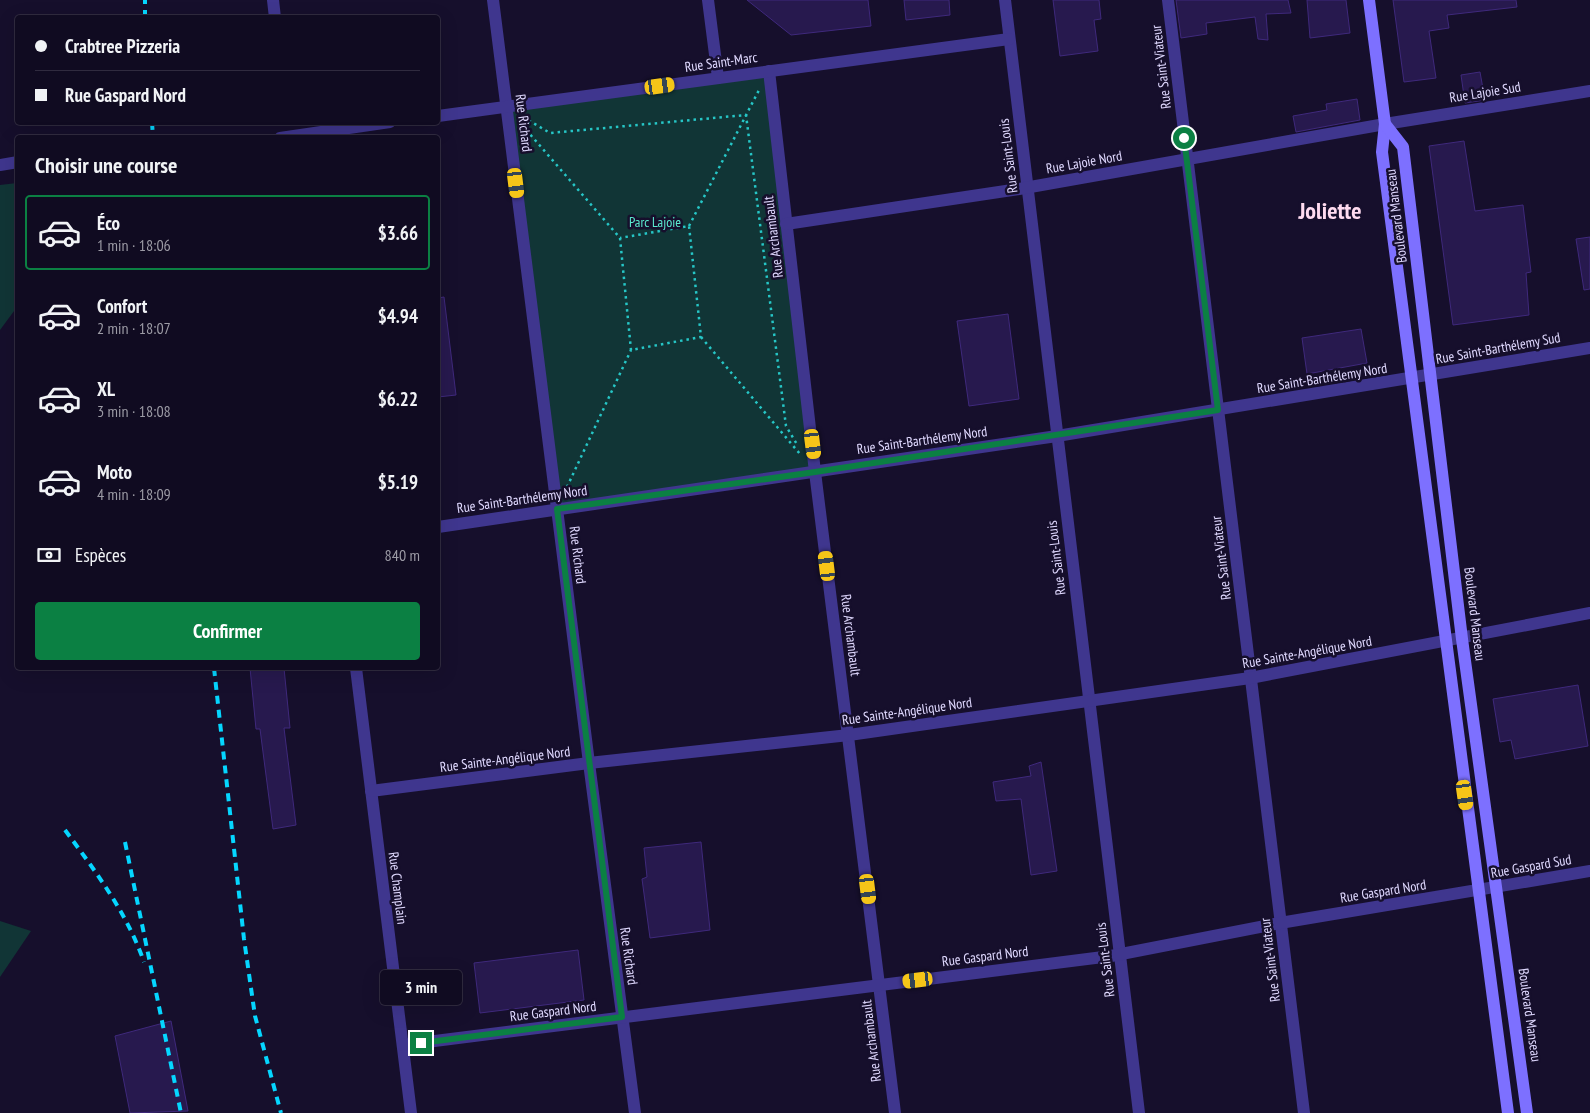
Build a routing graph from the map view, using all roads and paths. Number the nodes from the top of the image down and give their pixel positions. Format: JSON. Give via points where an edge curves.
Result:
{"nodes":[{"id":1,"x":273,"y":0,"type":"edge"},
{"id":2,"x":493,"y":0,"type":"edge"},
{"id":3,"x":708,"y":0,"type":"edge"},
{"id":4,"x":1005,"y":0,"type":"edge"},
{"id":5,"x":1168,"y":0,"type":"edge"},
{"id":6,"x":1369,"y":0,"type":"edge"},
{"id":7,"x":275,"y":15,"type":"edge"},
{"id":8,"x":1010,"y":39,"type":"junction"},
{"id":9,"x":768,"y":71,"type":"junction"},
{"id":10,"x":718,"y":78,"type":"junction"},
{"id":11,"x":1590,"y":90,"type":"edge"},
{"id":12,"x":506,"y":107,"type":"junction"},
{"id":13,"x":746,"y":115,"type":"junction"},
{"id":14,"x":440,"y":116,"type":"edge"},
{"id":15,"x":1386,"y":124,"type":"junction"},
{"id":16,"x":369,"y":125,"type":"edge"},
{"id":17,"x":300,"y":135,"type":"edge"},
{"id":18,"x":1187,"y":158,"type":"junction"},
{"id":19,"x":15,"y":162,"type":"edge"},
{"id":20,"x":0,"y":165,"type":"edge"},
{"id":21,"x":1027,"y":188,"type":"junction"},
{"id":22,"x":786,"y":224,"type":"junction"},
{"id":23,"x":689,"y":226,"type":"junction"},
{"id":24,"x":620,"y":238,"type":"junction"},
{"id":25,"x":701,"y":337,"type":"junction"},
{"id":26,"x":1590,"y":348,"type":"edge"},
{"id":27,"x":631,"y":350,"type":"junction"},
{"id":28,"x":1430,"y":375,"type":"junction"},
{"id":29,"x":1411,"y":378,"type":"junction"},
{"id":30,"x":1218,"y":410,"type":"junction"},
{"id":31,"x":1057,"y":436,"type":"junction"},
{"id":32,"x":815,"y":472,"type":"junction"},
{"id":33,"x":557,"y":509,"type":"junction"},
{"id":34,"x":440,"y":527,"type":"edge"},
{"id":35,"x":1590,"y":613,"type":"edge"},
{"id":36,"x":1462,"y":639,"type":"junction"},
{"id":37,"x":1445,"y":643,"type":"junction"},
{"id":38,"x":356,"y":670,"type":"edge"},
{"id":39,"x":1250,"y":678,"type":"junction"},
{"id":40,"x":1089,"y":700,"type":"junction"},
{"id":41,"x":849,"y":735,"type":"junction"},
{"id":42,"x":588,"y":763,"type":"junction"},
{"id":43,"x":371,"y":792,"type":"junction"},
{"id":44,"x":1590,"y":871,"type":"edge"},
{"id":45,"x":1497,"y":887,"type":"junction"},
{"id":46,"x":1478,"y":890,"type":"junction"},
{"id":47,"x":1280,"y":923,"type":"junction"},
{"id":48,"x":1119,"y":954,"type":"junction"},
{"id":49,"x":880,"y":984,"type":"junction"},
{"id":50,"x":622,"y":1017,"type":"junction"},
{"id":51,"x":403,"y":1045,"type":"junction"},
{"id":52,"x":411,"y":1113,"type":"edge"},
{"id":53,"x":635,"y":1113,"type":"edge"},
{"id":54,"x":895,"y":1113,"type":"edge"},
{"id":55,"x":1139,"y":1113,"type":"edge"},
{"id":56,"x":1304,"y":1113,"type":"edge"},
{"id":57,"x":1508,"y":1113,"type":"edge"},
{"id":58,"x":1527,"y":1113,"type":"edge"}],
"edges":[{"from":1,"to":7,"type":"street"},
{"from":2,"to":12,"type":"street","name":"Rue Richard"},
{"from":3,"to":10,"type":"street"},
{"from":4,"to":8,"type":"street","name":"Rue Saint-Louis"},
{"from":5,"to":18,"type":"street","name":"Rue Saint-Viateur"},
{"from":6,"to":15,"type":"main road","name":"Boulevard Manseau"},
{"from":8,"to":9,"type":"street","name":"Rue Saint-Marc"},
{"from":8,"to":21,"type":"street","name":"Rue Saint-Louis"},
{"from":9,"to":10,"type":"street","name":"Rue Saint-Marc"},
{"from":9,"to":13,"type":"path"},
{"from":9,"to":22,"type":"street","name":"Rue Archambault"},
{"from":10,"to":12,"type":"street","name":"Rue Saint-Marc"},
{"from":11,"to":15,"type":"street","name":"Rue Lajoie Sud"},
{"from":12,"to":13,"type":"path","via":[[550,133]]},
{"from":12,"to":14,"type":"street","name":"Rue Saint-Marc"},
{"from":12,"to":24,"type":"path"},
{"from":12,"to":33,"type":"street","name":"Rue Richard"},
{"from":13,"to":23,"type":"path"},
{"from":13,"to":32,"type":"path","via":[[786,426]]},
{"from":15,"to":18,"type":"street","name":"Rue Lajoie Nord"},
{"from":15,"to":28,"type":"main road","name":"Boulevard Manseau","via":[[1403,147]]},
{"from":15,"to":29,"type":"main road","name":"Boulevard Manseau","via":[[1382,152]]},
{"from":16,"to":17,"type":"street"},
{"from":18,"to":21,"type":"street","name":"Rue Lajoie Nord"},
{"from":18,"to":30,"type":"street","name":"Rue Saint-Viateur"},
{"from":19,"to":20,"type":"street"},
{"from":21,"to":22,"type":"street","name":"Rue Lajoie Nord"},
{"from":21,"to":31,"type":"street","name":"Rue Saint-Louis"},
{"from":22,"to":32,"type":"street","name":"Rue Archambault"},
{"from":23,"to":24,"type":"path"},
{"from":23,"to":25,"type":"path"},
{"from":24,"to":27,"type":"path"},
{"from":25,"to":27,"type":"path"},
{"from":25,"to":32,"type":"path"},
{"from":26,"to":28,"type":"street","name":"Rue Saint-Barthélemy Sud"},
{"from":27,"to":33,"type":"path"},
{"from":28,"to":29,"type":"street","name":"Rue Saint-Barthélemy Sud"},
{"from":28,"to":36,"type":"main road","name":"Boulevard Manseau"},
{"from":29,"to":30,"type":"street","name":"Rue Saint-Barthélemy Nord"},
{"from":29,"to":37,"type":"main road","name":"Boulevard Manseau"},
{"from":30,"to":31,"type":"street","name":"Rue Saint-Barthélemy Nord"},
{"from":30,"to":39,"type":"street","name":"Rue Saint-Viateur"},
{"from":31,"to":32,"type":"street","name":"Rue Saint-Barthélemy Nord"},
{"from":31,"to":40,"type":"street","name":"Rue Saint-Louis"},
{"from":32,"to":33,"type":"street","name":"Rue Saint-Barthélemy Nord"},
{"from":32,"to":41,"type":"street","name":"Rue Archambault"},
{"from":33,"to":34,"type":"street","name":"Rue Saint-Barthélemy Nord"},
{"from":33,"to":42,"type":"street","name":"Rue Richard"},
{"from":35,"to":36,"type":"street","name":"Rue Sainte-Angélique Nord"},
{"from":36,"to":37,"type":"street","name":"Rue Sainte-Angélique Nord"},
{"from":36,"to":45,"type":"main road","name":"Boulevard Manseau"},
{"from":37,"to":39,"type":"street","name":"Rue Sainte-Angélique Nord"},
{"from":37,"to":46,"type":"main road","name":"Boulevard Manseau"},
{"from":38,"to":43,"type":"street","name":"Rue Champlain"},
{"from":39,"to":40,"type":"street","name":"Rue Sainte-Angélique Nord"},
{"from":39,"to":47,"type":"street","name":"Rue Saint-Viateur"},
{"from":40,"to":41,"type":"street","name":"Rue Sainte-Angélique Nord"},
{"from":40,"to":48,"type":"street","name":"Rue Saint-Louis"},
{"from":41,"to":42,"type":"street","name":"Rue Sainte-Angélique Nord"},
{"from":41,"to":49,"type":"street","name":"Rue Archambault"},
{"from":42,"to":43,"type":"street","name":"Rue Sainte-Angélique Nord"},
{"from":42,"to":50,"type":"street","name":"Rue Richard"},
{"from":43,"to":51,"type":"street","name":"Rue Champlain"},
{"from":44,"to":45,"type":"street","name":"Rue Gaspard Sud"},
{"from":45,"to":46,"type":"street","name":"Rue Gaspard Sud"},
{"from":45,"to":58,"type":"main road","name":"Boulevard Manseau"},
{"from":46,"to":47,"type":"street","name":"Rue Gaspard Nord"},
{"from":46,"to":57,"type":"main road","name":"Boulevard Manseau"},
{"from":47,"to":48,"type":"street","name":"Rue Gaspard Nord"},
{"from":47,"to":56,"type":"street","name":"Rue Saint-Viateur"},
{"from":48,"to":49,"type":"street","name":"Rue Gaspard Nord"},
{"from":48,"to":55,"type":"street","name":"Rue Saint-Louis"},
{"from":49,"to":50,"type":"street","name":"Rue Gaspard Nord"},
{"from":49,"to":54,"type":"street","name":"Rue Archambault"},
{"from":50,"to":51,"type":"street","name":"Rue Gaspard Nord"},
{"from":50,"to":53,"type":"street","name":"Rue Richard"},
{"from":51,"to":52,"type":"street","name":"Rue Champlain"}]}
